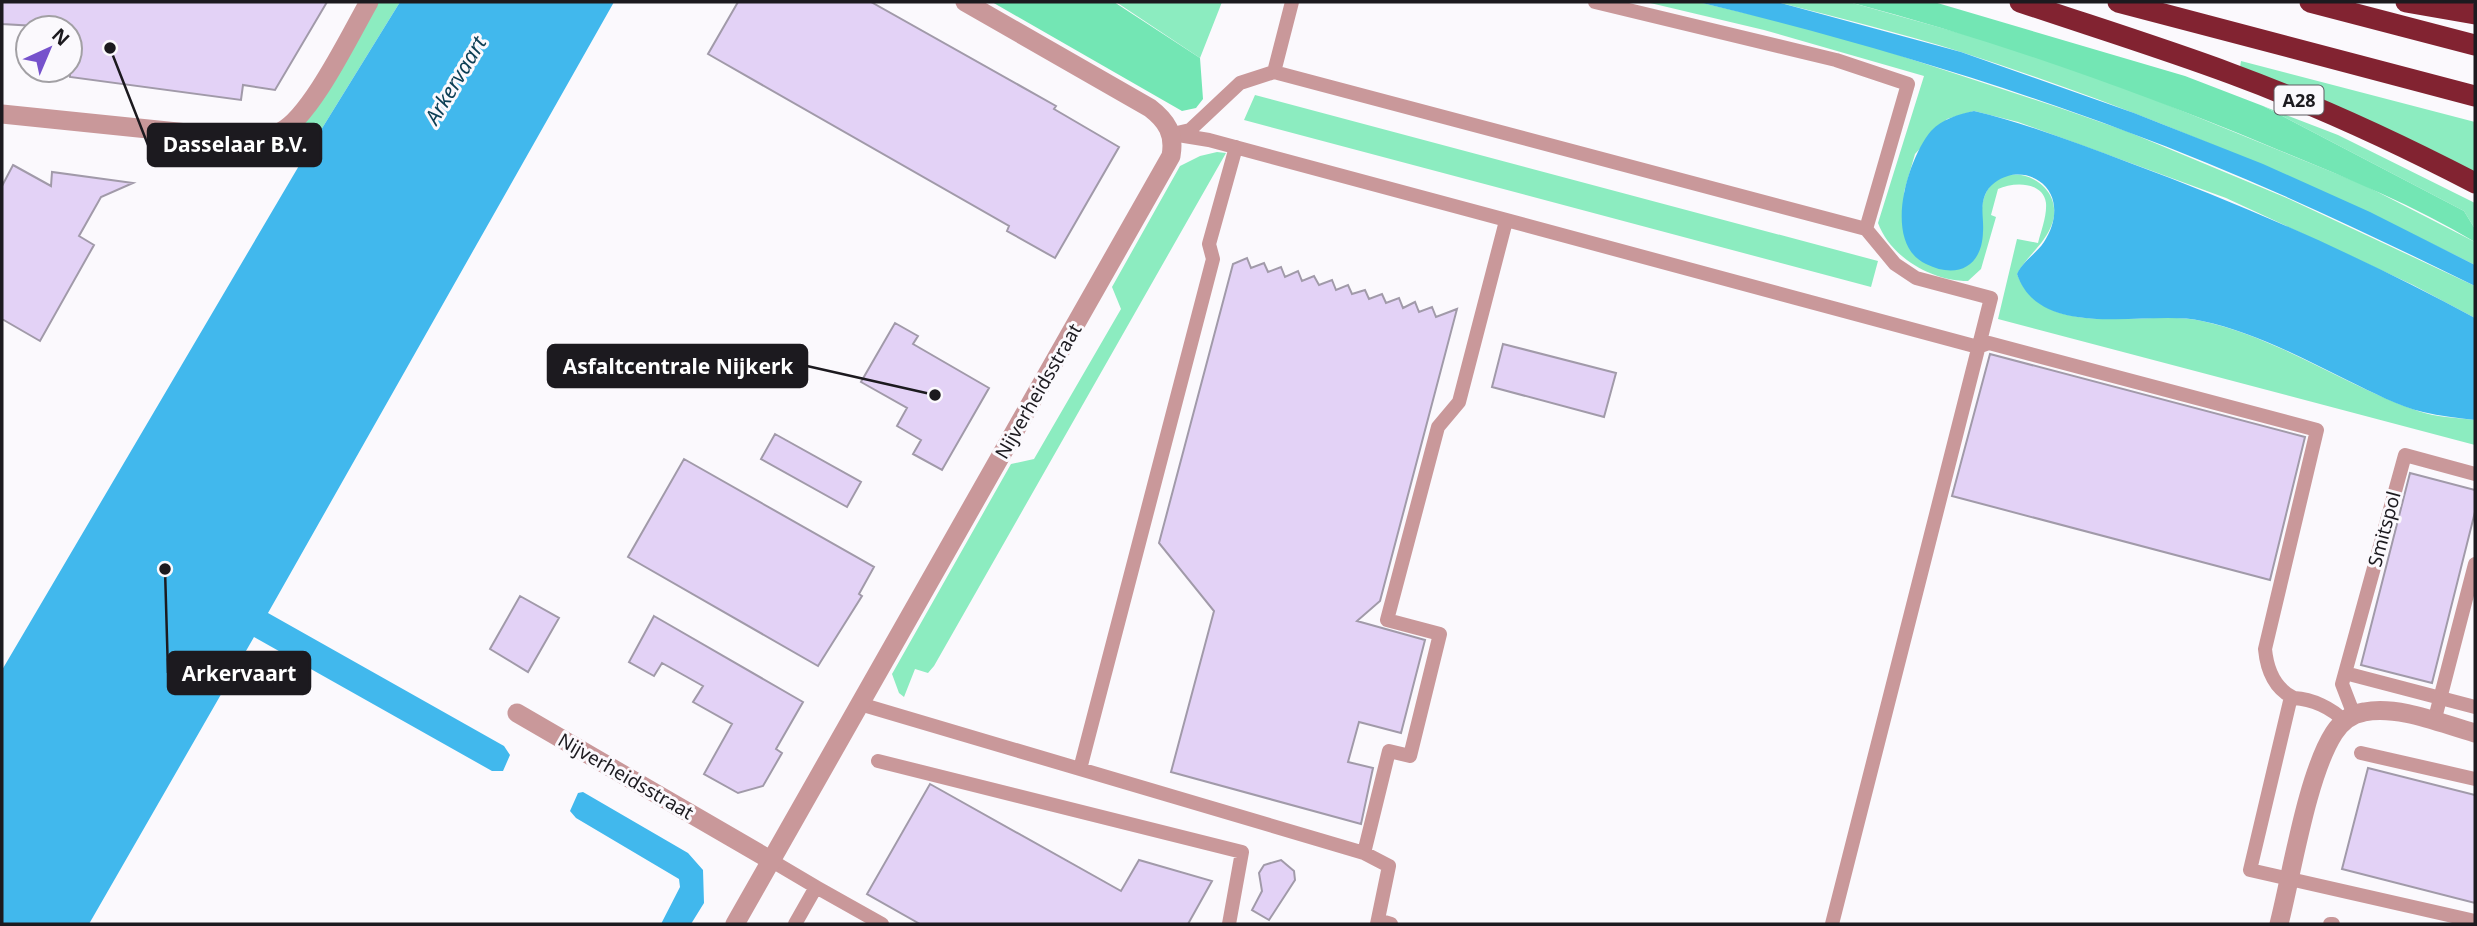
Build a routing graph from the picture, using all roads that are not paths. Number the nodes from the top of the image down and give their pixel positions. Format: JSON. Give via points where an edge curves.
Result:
{"nodes":[{"id":1,"x":369,"y":2,"type":"edge"},
{"id":2,"x":965,"y":2,"type":"edge"},
{"id":3,"x":1292,"y":2,"type":"edge"},
{"id":4,"x":1595,"y":2,"type":"edge"},
{"id":5,"x":2020,"y":2,"type":"edge"},
{"id":6,"x":2118,"y":2,"type":"edge"},
{"id":7,"x":2310,"y":2,"type":"edge"},
{"id":8,"x":2406,"y":2,"type":"edge"},
{"id":9,"x":2475,"y":14,"type":"edge"},
{"id":10,"x":2475,"y":45,"type":"edge"},
{"id":11,"x":1274,"y":72,"type":"junction"},
{"id":12,"x":2475,"y":96,"type":"edge"},
{"id":13,"x":2,"y":114,"type":"edge"},
{"id":14,"x":1172,"y":134,"type":"junction"},
{"id":15,"x":1236,"y":147,"type":"junction"},
{"id":16,"x":2475,"y":183,"type":"edge"},
{"id":17,"x":1506,"y":221,"type":"junction"},
{"id":18,"x":1866,"y":229,"type":"junction"},
{"id":19,"x":1978,"y":347,"type":"junction"},
{"id":20,"x":2475,"y":474,"type":"edge"},
{"id":21,"x":2475,"y":564,"type":"edge"},
{"id":22,"x":2345,"y":673,"type":"junction"},
{"id":23,"x":2294,"y":698,"type":"junction"},
{"id":24,"x":2440,"y":698,"type":"junction"},
{"id":25,"x":860,"y":704,"type":"junction"},
{"id":26,"x":2475,"y":707,"type":"edge"},
{"id":27,"x":517,"y":713,"type":"dead end"},
{"id":28,"x":2349,"y":718,"type":"junction"},
{"id":29,"x":2434,"y":722,"type":"junction"},
{"id":30,"x":2474,"y":727,"type":"edge"},
{"id":31,"x":2361,"y":753,"type":"dead end"},
{"id":32,"x":878,"y":761,"type":"dead end"},
{"id":33,"x":1080,"y":769,"type":"junction"},
{"id":34,"x":2475,"y":779,"type":"edge"},
{"id":35,"x":1364,"y":853,"type":"junction"},
{"id":36,"x":772,"y":861,"type":"junction"},
{"id":37,"x":2290,"y":880,"type":"junction"},
{"id":38,"x":816,"y":887,"type":"junction"},
{"id":39,"x":2475,"y":921,"type":"edge"},
{"id":40,"x":1382,"y":923,"type":"edge"},
{"id":41,"x":735,"y":924,"type":"edge"},
{"id":42,"x":795,"y":924,"type":"edge"},
{"id":43,"x":882,"y":924,"type":"edge"},
{"id":44,"x":1229,"y":924,"type":"edge"},
{"id":45,"x":1832,"y":924,"type":"edge"},
{"id":46,"x":2279,"y":924,"type":"edge"}],
"edges":[{"from":1,"to":13,"type":"street","via":[[311,101],[281,131],[236,138]]},
{"from":2,"to":14,"type":"street","via":[[1150,108]]},
{"from":3,"to":11,"type":"lane"},
{"from":4,"to":18,"type":"lane","via":[[1836,60],[1908,84]]},
{"from":5,"to":16,"type":"highway","number":"A28","via":[[2311,105]]},
{"from":6,"to":12,"type":"highway","number":"A28"},
{"from":7,"to":10,"type":"highway"},
{"from":8,"to":9,"type":"highway"},
{"from":11,"to":14,"type":"lane","via":[[1240,83],[1190,130]]},
{"from":11,"to":18,"type":"lane"},
{"from":14,"to":15,"type":"lane"},
{"from":14,"to":25,"type":"street","name":"Nijverheidsstraat","via":[[1168,164]]},
{"from":15,"to":17,"type":"lane"},
{"from":15,"to":33,"type":"lane","via":[[1209,244],[1213,259]]},
{"from":17,"to":19,"type":"lane"},
{"from":17,"to":35,"type":"lane","via":[[1459,402],[1438,427],[1387,620],[1440,634],[1410,756],[1389,751]]},
{"from":18,"to":19,"type":"lane","via":[[1895,264],[1916,278],[1991,299]]},
{"from":19,"to":23,"type":"lane","via":[[1989,343],[2317,430],[2265,649],[2274,681]]},
{"from":19,"to":45,"type":"lane"},
{"from":20,"to":22,"type":"lane","name":"Smitspol","via":[[2404,455]]},
{"from":21,"to":24,"type":"lane"},
{"from":22,"to":24,"type":"lane"},
{"from":22,"to":28,"type":"lane","name":"Smitspol","via":[[2342,684]]},
{"from":23,"to":28,"type":"lane"},
{"from":23,"to":37,"type":"lane","via":[[2287,711],[2250,870]]},
{"from":24,"to":26,"type":"lane"},
{"from":24,"to":29,"type":"lane"},
{"from":25,"to":33,"type":"lane"},
{"from":25,"to":36,"type":"street","name":"Nijverheidsstraat"},
{"from":27,"to":36,"type":"street","name":"Nijverheidsstraat"},
{"from":28,"to":29,"type":"street","via":[[2381,711]]},
{"from":28,"to":37,"type":"street","via":[[2321,762]]},
{"from":29,"to":30,"type":"street"},
{"from":31,"to":34,"type":"lane"},
{"from":32,"to":44,"type":"lane","via":[[1242,852]]},
{"from":33,"to":35,"type":"lane"},
{"from":35,"to":40,"type":"lane","via":[[1389,866]]},
{"from":36,"to":38,"type":"lane"},
{"from":36,"to":41,"type":"street","name":"Nijverheidsstraat"},
{"from":37,"to":39,"type":"lane"},
{"from":37,"to":46,"type":"street"},
{"from":38,"to":42,"type":"lane"},
{"from":38,"to":43,"type":"lane"}]}
